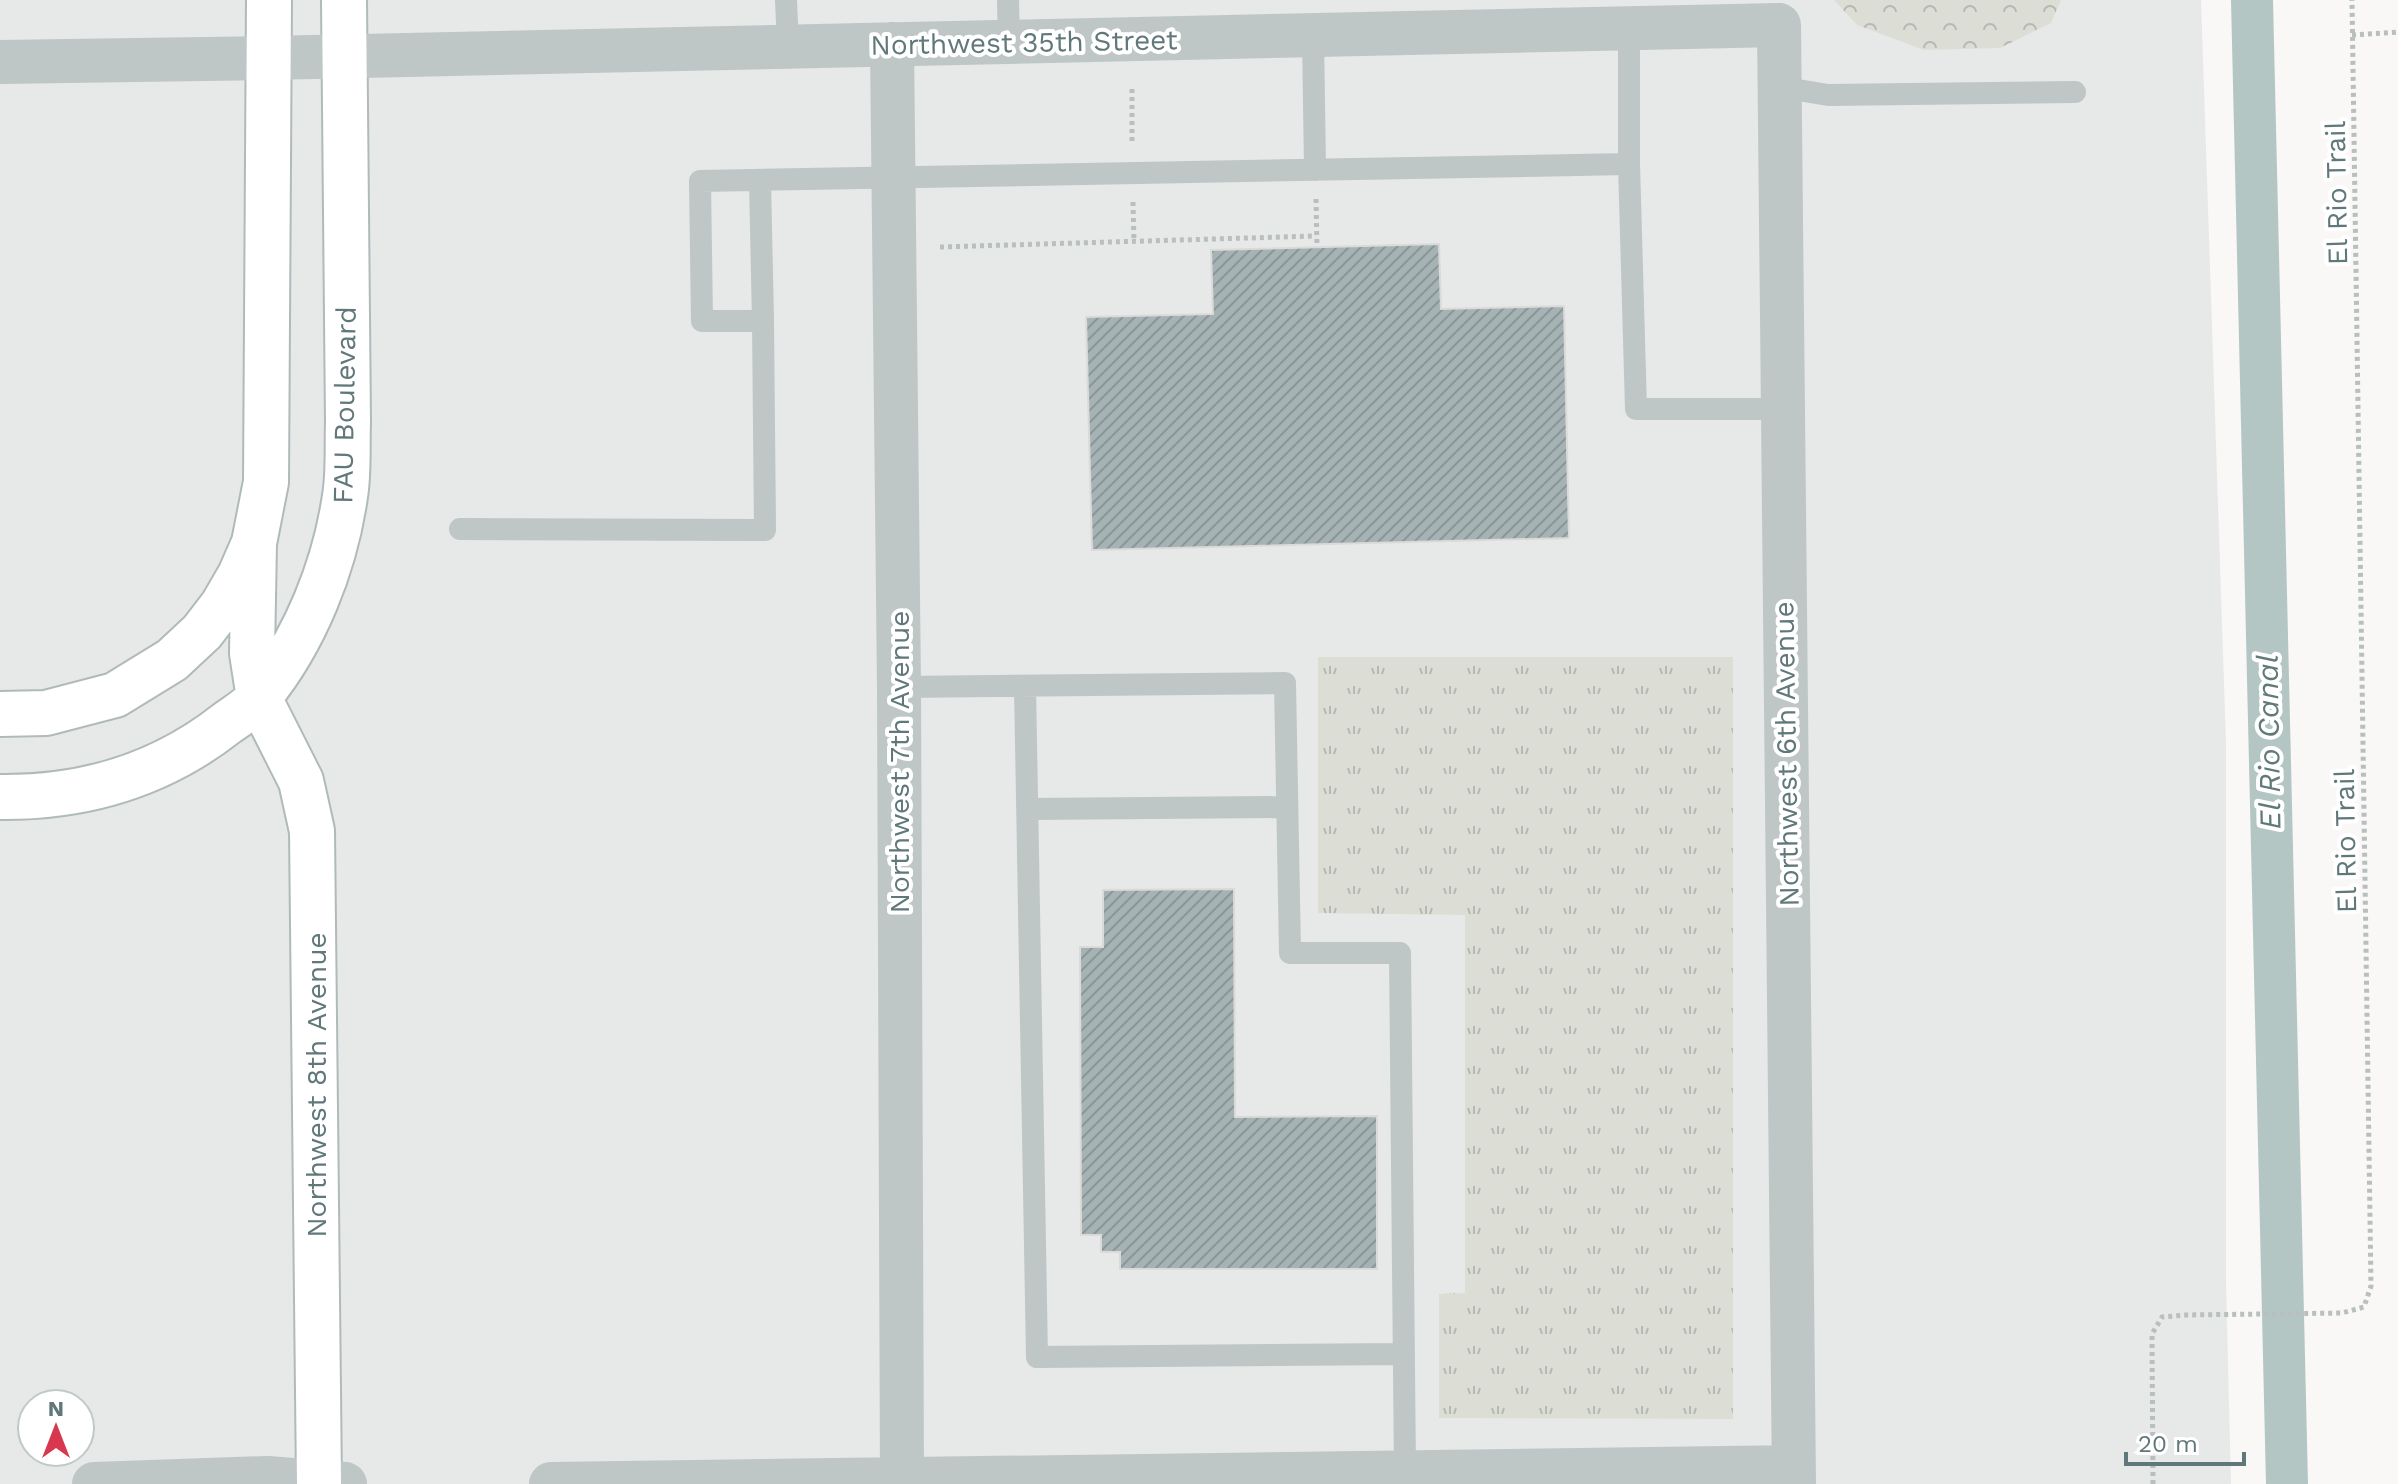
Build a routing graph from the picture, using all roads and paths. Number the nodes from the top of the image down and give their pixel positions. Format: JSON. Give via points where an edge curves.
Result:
{"nodes":[{"id":1,"x":269,"y":0,"type":"edge"},
{"id":2,"x":344,"y":0,"type":"edge"},
{"id":3,"x":786,"y":0,"type":"edge"},
{"id":4,"x":2352,"y":0,"type":"edge"},
{"id":5,"x":1721,"y":13,"type":"edge"},
{"id":6,"x":1009,"y":21,"type":"edge"},
{"id":7,"x":1779,"y":25,"type":"joint"},
{"id":8,"x":1629,"y":28,"type":"junction"},
{"id":9,"x":2398,"y":32,"type":"edge"},
{"id":10,"x":1313,"y":35,"type":"junction"},
{"id":11,"x":2352,"y":35,"type":"junction"},
{"id":12,"x":892,"y":44,"type":"junction"},
{"id":13,"x":788,"y":46,"type":"junction"},
{"id":14,"x":344,"y":56,"type":"junction"},
{"id":15,"x":268,"y":58,"type":"junction"},
{"id":16,"x":0,"y":62,"type":"edge"},
{"id":17,"x":1780,"y":87,"type":"junction"},
{"id":18,"x":2075,"y":92,"type":"dead end"},
{"id":19,"x":1629,"y":164,"type":"junction"},
{"id":20,"x":1315,"y":170,"type":"junction"},
{"id":21,"x":893,"y":179,"type":"junction"},
{"id":22,"x":760,"y":181,"type":"junction"},
{"id":23,"x":1316,"y":236,"type":"junction"},
{"id":24,"x":940,"y":247,"type":"dead end"},
{"id":25,"x":1317,"y":247,"type":"dead end"},
{"id":26,"x":763,"y":321,"type":"junction"},
{"id":27,"x":1783,"y":409,"type":"junction"},
{"id":28,"x":460,"y":529,"type":"dead end"},
{"id":29,"x":254,"y":543,"type":"junction"},
{"id":30,"x":1025,"y":686,"type":"junction"},
{"id":31,"x":899,"y":687,"type":"junction"},
{"id":32,"x":259,"y":698,"type":"junction"},
{"id":33,"x":0,"y":714,"type":"edge"},
{"id":34,"x":0,"y":797,"type":"edge"},
{"id":35,"x":1287,"y":807,"type":"junction"},
{"id":36,"x":1028,"y":809,"type":"junction"},
{"id":37,"x":1404,"y":1354,"type":"junction"},
{"id":38,"x":1405,"y":1472,"type":"junction"},
{"id":39,"x":1794,"y":1476,"type":"edge"},
{"id":40,"x":902,"y":1480,"type":"junction"},
{"id":41,"x":327,"y":1483,"type":"edge"},
{"id":42,"x":94,"y":1484,"type":"edge"},
{"id":43,"x":551,"y":1484,"type":"edge"},
{"id":44,"x":2153,"y":1484,"type":"edge"}],
"edges":[{"from":1,"to":15,"type":"street"},
{"from":2,"to":14,"type":"street","name":"FAU Boulevard"},
{"from":3,"to":13,"type":"lane"},
{"from":4,"to":11,"type":"path","name":"El Rio Trail"},
{"from":5,"to":7,"type":"street","name":"Northwest 35th Street"},
{"from":5,"to":8,"type":"street","name":"Northwest 35th Street"},
{"from":6,"to":10,"type":"street","name":"Northwest 35th Street"},
{"from":6,"to":12,"type":"street","name":"Northwest 35th Street"},
{"from":7,"to":17,"type":"street","name":"Northwest 6th Avenue"},
{"from":8,"to":10,"type":"street","name":"Northwest 35th Street","via":[[1566,22]]},
{"from":8,"to":19,"type":"lane"},
{"from":9,"to":11,"type":"path"},
{"from":10,"to":20,"type":"lane"},
{"from":11,"to":44,"type":"path","name":"El Rio Trail","via":[[2371,1286],[2364,1307],[2342,1313],[2162,1317],[2152,1334]]},
{"from":12,"to":13,"type":"street","name":"Northwest 35th Street"},
{"from":12,"to":21,"type":"street","name":"Northwest 7th Avenue"},
{"from":13,"to":14,"type":"street","name":"Northwest 35th Street"},
{"from":14,"to":15,"type":"street","name":"Northwest 35th Street"},
{"from":14,"to":32,"type":"street","name":"FAU Boulevard","via":[[346,493],[319,592],[288,657]]},
{"from":15,"to":16,"type":"street","name":"Northwest 35th Street"},
{"from":15,"to":29,"type":"street","via":[[266,482]]},
{"from":17,"to":18,"type":"lane","via":[[1828,95]]},
{"from":17,"to":27,"type":"street","name":"Northwest 6th Avenue"},
{"from":19,"to":20,"type":"lane"},
{"from":19,"to":27,"type":"lane","via":[[1636,409]]},
{"from":20,"to":21,"type":"lane"},
{"from":20,"to":23,"type":"path"},
{"from":21,"to":22,"type":"lane"},
{"from":21,"to":31,"type":"street","name":"Northwest 7th Avenue"},
{"from":22,"to":26,"type":"lane"},
{"from":22,"to":26,"type":"lane","via":[[700,181],[702,321]]},
{"from":23,"to":24,"type":"path"},
{"from":23,"to":25,"type":"path"},
{"from":26,"to":28,"type":"lane","via":[[765,530]]},
{"from":27,"to":39,"type":"street","name":"Northwest 6th Avenue"},
{"from":29,"to":32,"type":"street","name":"Northwest 8th Avenue","via":[[252,641]]},
{"from":29,"to":33,"type":"street","via":[[222,606],[172,660],[115,695],[46,713]]},
{"from":30,"to":31,"type":"lane"},
{"from":30,"to":35,"type":"lane","via":[[1285,683]]},
{"from":30,"to":36,"type":"lane"},
{"from":31,"to":40,"type":"street","name":"Northwest 7th Avenue"},
{"from":32,"to":34,"type":"street","name":"FAU Boulevard","via":[[181,756],[118,782]]},
{"from":32,"to":41,"type":"street","name":"Northwest 8th Avenue","via":[[301,781],[312,831]]},
{"from":35,"to":36,"type":"lane"},
{"from":35,"to":37,"type":"lane","via":[[1290,953],[1400,953]]},
{"from":36,"to":37,"type":"lane","via":[[1037,1357]]},
{"from":37,"to":38,"type":"lane"},
{"from":38,"to":39,"type":"street"},
{"from":38,"to":40,"type":"street"},
{"from":40,"to":43,"type":"street"},
{"from":41,"to":42,"type":"street","via":[[267,1478]]}]}
